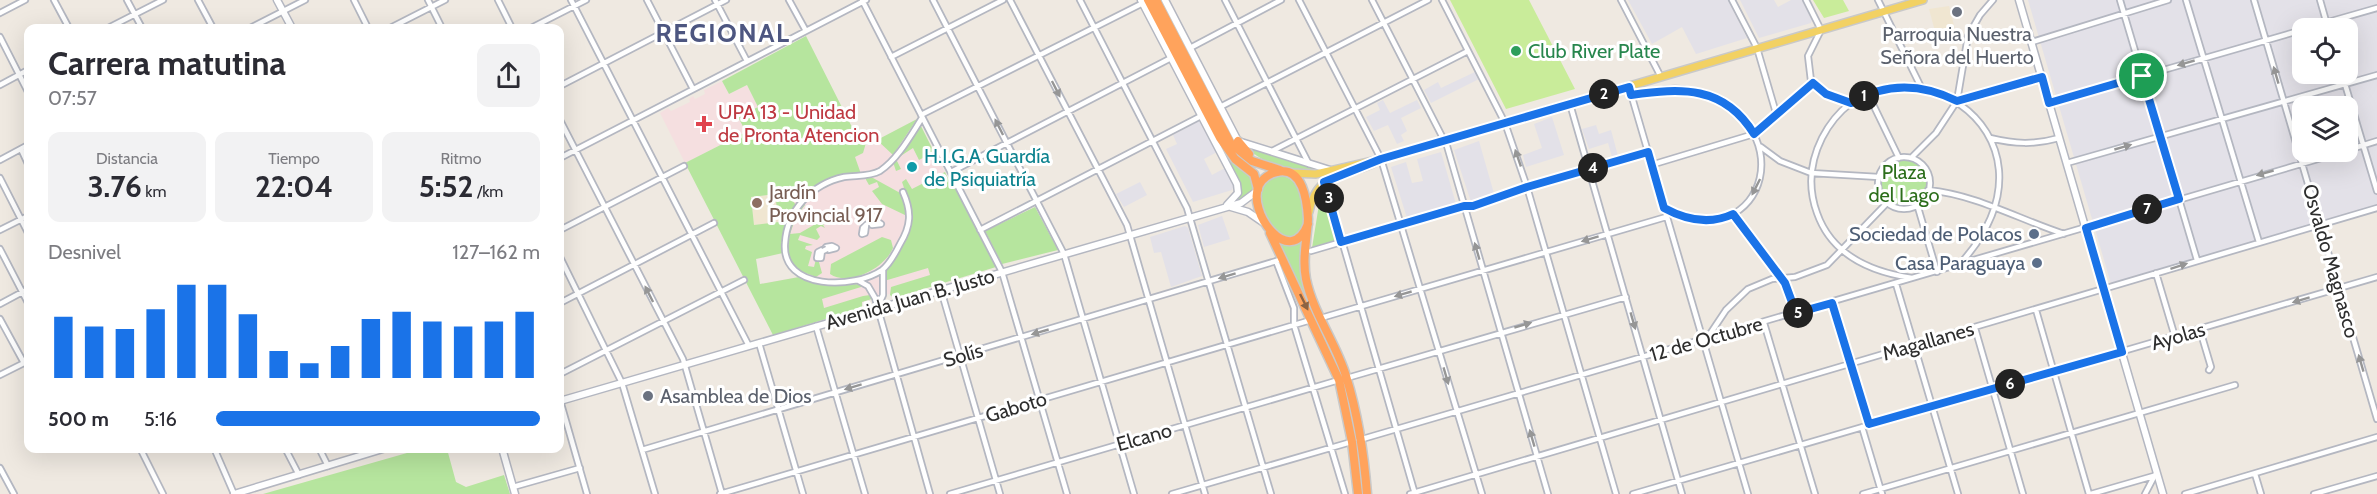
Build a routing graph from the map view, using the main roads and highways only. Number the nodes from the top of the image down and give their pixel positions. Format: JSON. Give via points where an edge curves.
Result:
{"nodes":[{"id":1,"x":277,"y":0,"type":"edge"},
{"id":2,"x":1156,"y":0,"type":"edge"},
{"id":3,"x":1165,"y":0,"type":"edge"},
{"id":4,"x":1923,"y":0,"type":"edge"},
{"id":5,"x":2019,"y":0,"type":"edge"},
{"id":6,"x":1144,"y":1,"type":"edge"},
{"id":7,"x":290,"y":24,"type":"edge"},
{"id":8,"x":1209,"y":131,"type":"junction"},
{"id":9,"x":1238,"y":141,"type":"junction"},
{"id":10,"x":1230,"y":154,"type":"junction"},
{"id":11,"x":1381,"y":159,"type":"junction"},
{"id":12,"x":1261,"y":165,"type":"junction"},
{"id":13,"x":1331,"y":170,"type":"junction"},
{"id":14,"x":1286,"y":172,"type":"junction"},
{"id":15,"x":1257,"y":190,"type":"junction"},
{"id":16,"x":1224,"y":207,"type":"junction"},
{"id":17,"x":1308,"y":221,"type":"junction"},
{"id":18,"x":1268,"y":228,"type":"junction"},
{"id":19,"x":1317,"y":319,"type":"junction"},
{"id":20,"x":564,"y":400,"type":"edge"},
{"id":21,"x":1357,"y":441,"type":"junction"},
{"id":22,"x":370,"y":453,"type":"edge"},
{"id":23,"x":503,"y":453,"type":"edge"},
{"id":24,"x":514,"y":491,"type":"edge"},
{"id":25,"x":237,"y":494,"type":"edge"},
{"id":26,"x":1358,"y":494,"type":"edge"},
{"id":27,"x":1367,"y":494,"type":"edge"},
{"id":28,"x":2163,"y":494,"type":"edge"}],
"edges":[{"from":1,"to":7,"type":"main road"},
{"from":2,"to":12,"type":"highway","via":[[1229,140],[1242,155]]},
{"from":3,"to":9,"type":"main road"},
{"from":4,"to":11,"type":"main road","via":[[1662,77],[1630,91],[1570,104]]},
{"from":5,"to":28,"type":"main road"},
{"from":6,"to":8,"type":"main road"},
{"from":6,"to":10,"type":"highway"},
{"from":8,"to":10,"type":"highway"},
{"from":8,"to":16,"type":"main road","via":[[1238,187],[1236,196]]},
{"from":9,"to":12,"type":"highway"},
{"from":9,"to":13,"type":"main road"},
{"from":10,"to":15,"type":"highway","via":[[1254,174]]},
{"from":11,"to":13,"type":"main road"},
{"from":11,"to":17,"type":"main road","via":[[1324,182],[1313,197]]},
{"from":12,"to":14,"type":"highway"},
{"from":13,"to":14,"type":"main road","via":[[1309,175]]},
{"from":14,"to":15,"type":"highway","via":[[1268,176]]},
{"from":14,"to":17,"type":"highway","via":[[1302,186]]},
{"from":15,"to":16,"type":"main road","name":"Avenida Juan B. Justo","via":[[1245,201]]},
{"from":15,"to":18,"type":"highway"},
{"from":16,"to":18,"type":"main road","via":[[1245,210]]},
{"from":16,"to":20,"type":"main road","name":"Avenida Juan B. Justo"},
{"from":17,"to":18,"type":"highway","via":[[1302,234],[1291,240],[1280,239]]},
{"from":17,"to":19,"type":"highway","via":[[1304,259]]},
{"from":18,"to":19,"type":"highway","one_way":true,"via":[[1279,260]]},
{"from":19,"to":21,"type":"highway","via":[[1343,379]]},
{"from":21,"to":26,"type":"highway"},
{"from":21,"to":27,"type":"highway"},
{"from":22,"to":25,"type":"main road"},
{"from":23,"to":24,"type":"main road"}]}
